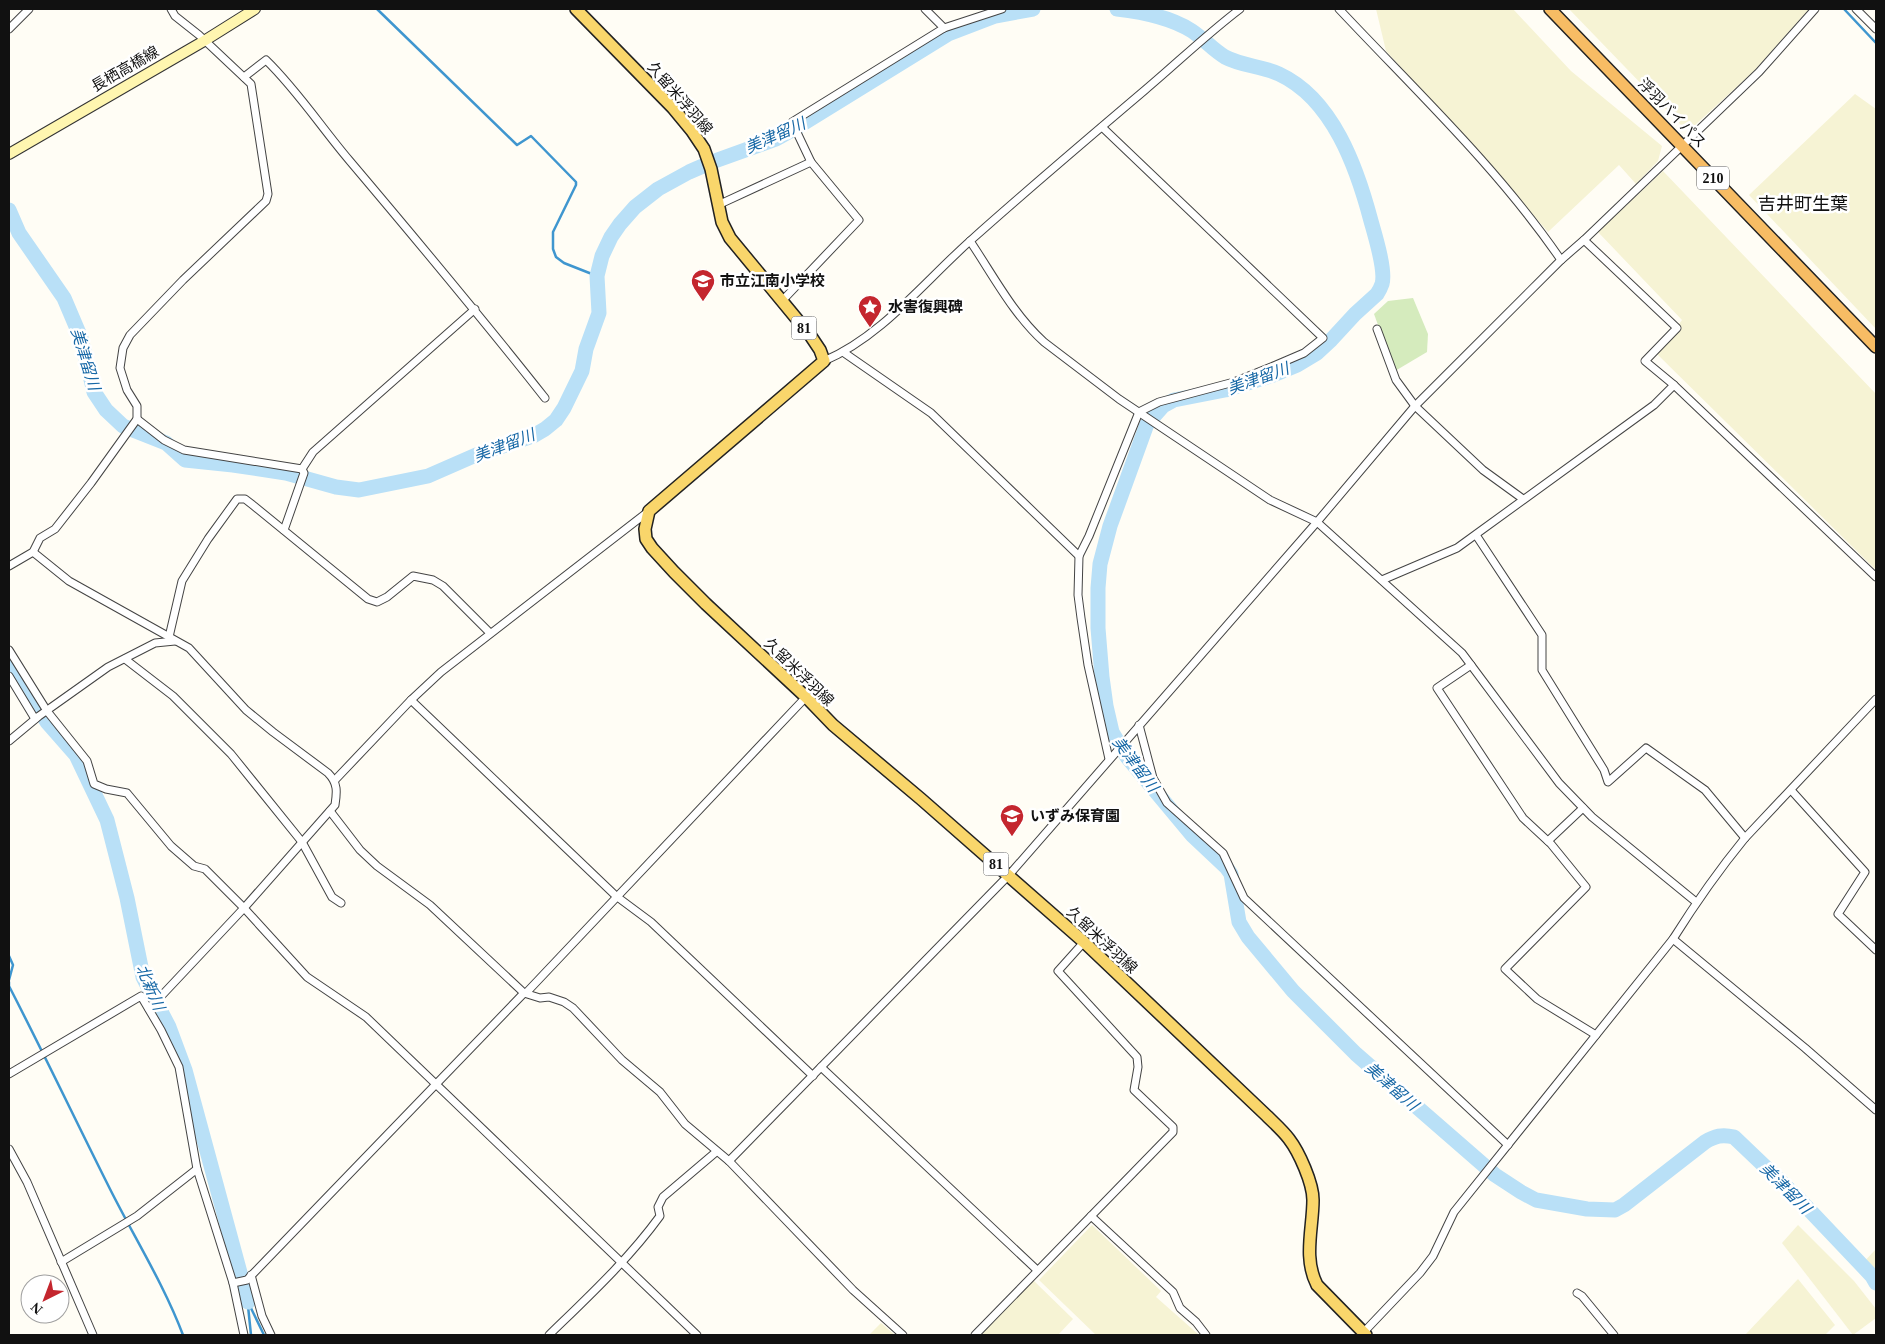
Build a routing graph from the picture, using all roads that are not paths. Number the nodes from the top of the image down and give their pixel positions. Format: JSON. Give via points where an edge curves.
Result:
{"nodes":[{"id":1,"x":29,"y":9,"type":"edge"},
{"id":2,"x":171,"y":9,"type":"edge"},
{"id":3,"x":255,"y":9,"type":"edge"},
{"id":4,"x":576,"y":9,"type":"edge"},
{"id":5,"x":925,"y":9,"type":"edge"},
{"id":6,"x":1002,"y":9,"type":"edge"},
{"id":7,"x":1240,"y":9,"type":"edge"},
{"id":8,"x":1339,"y":9,"type":"edge"},
{"id":9,"x":1550,"y":9,"type":"edge"},
{"id":10,"x":1815,"y":9,"type":"edge"},
{"id":11,"x":1856,"y":9,"type":"edge"},
{"id":12,"x":944,"y":28,"type":"junction"},
{"id":13,"x":9,"y":29,"type":"edge"},
{"id":14,"x":1876,"y":29,"type":"edge"},
{"id":15,"x":204,"y":41,"type":"junction"},
{"id":16,"x":244,"y":77,"type":"junction"},
{"id":17,"x":1102,"y":127,"type":"junction"},
{"id":18,"x":1682,"y":146,"type":"junction"},
{"id":19,"x":12,"y":153,"type":"edge"},
{"id":20,"x":811,"y":162,"type":"junction"},
{"id":21,"x":718,"y":205,"type":"junction"},
{"id":22,"x":1584,"y":240,"type":"junction"},
{"id":23,"x":970,"y":241,"type":"junction"},
{"id":24,"x":1561,"y":260,"type":"junction"},
{"id":25,"x":781,"y":302,"type":"junction"},
{"id":26,"x":475,"y":309,"type":"junction"},
{"id":27,"x":1377,"y":328,"type":"dead end"},
{"id":28,"x":1876,"y":347,"type":"edge"},
{"id":29,"x":843,"y":352,"type":"junction"},
{"id":30,"x":824,"y":361,"type":"junction"},
{"id":31,"x":1674,"y":385,"type":"junction"},
{"id":32,"x":545,"y":398,"type":"dead end"},
{"id":33,"x":1415,"y":406,"type":"junction"},
{"id":34,"x":1141,"y":413,"type":"junction"},
{"id":35,"x":135,"y":421,"type":"junction"},
{"id":36,"x":303,"y":471,"type":"junction"},
{"id":37,"x":1523,"y":499,"type":"junction"},
{"id":38,"x":649,"y":511,"type":"junction"},
{"id":39,"x":1317,"y":522,"type":"junction"},
{"id":40,"x":284,"y":530,"type":"junction"},
{"id":41,"x":1476,"y":535,"type":"junction"},
{"id":42,"x":33,"y":552,"type":"junction"},
{"id":43,"x":1079,"y":556,"type":"junction"},
{"id":44,"x":9,"y":566,"type":"edge"},
{"id":45,"x":1876,"y":577,"type":"edge"},
{"id":46,"x":1382,"y":580,"type":"junction"},
{"id":47,"x":490,"y":633,"type":"junction"},
{"id":48,"x":172,"y":639,"type":"junction"},
{"id":49,"x":9,"y":650,"type":"edge"},
{"id":50,"x":125,"y":659,"type":"junction"},
{"id":51,"x":1471,"y":665,"type":"junction"},
{"id":52,"x":9,"y":676,"type":"edge"},
{"id":53,"x":806,"y":698,"type":"junction"},
{"id":54,"x":1876,"y":699,"type":"edge"},
{"id":55,"x":412,"y":700,"type":"junction"},
{"id":56,"x":47,"y":711,"type":"junction"},
{"id":57,"x":37,"y":717,"type":"junction"},
{"id":58,"x":1140,"y":726,"type":"junction"},
{"id":59,"x":9,"y":741,"type":"edge"},
{"id":60,"x":1109,"y":759,"type":"junction"},
{"id":61,"x":335,"y":780,"type":"junction"},
{"id":62,"x":1791,"y":790,"type":"junction"},
{"id":63,"x":1583,"y":808,"type":"junction"},
{"id":64,"x":330,"y":811,"type":"junction"},
{"id":65,"x":1745,"y":838,"type":"junction"},
{"id":66,"x":1548,"y":841,"type":"junction"},
{"id":67,"x":302,"y":842,"type":"junction"},
{"id":68,"x":1009,"y":876,"type":"junction"},
{"id":69,"x":616,"y":896,"type":"junction"},
{"id":70,"x":1696,"y":902,"type":"junction"},
{"id":71,"x":341,"y":903,"type":"dead end"},
{"id":72,"x":244,"y":908,"type":"junction"},
{"id":73,"x":1673,"y":939,"type":"junction"},
{"id":74,"x":1084,"y":942,"type":"junction"},
{"id":75,"x":1876,"y":950,"type":"edge"},
{"id":76,"x":525,"y":993,"type":"junction"},
{"id":77,"x":151,"y":1007,"type":"junction"},
{"id":78,"x":1596,"y":1035,"type":"junction"},
{"id":79,"x":821,"y":1067,"type":"junction"},
{"id":80,"x":9,"y":1074,"type":"edge"},
{"id":81,"x":813,"y":1076,"type":"junction"},
{"id":82,"x":436,"y":1082,"type":"junction"},
{"id":83,"x":1876,"y":1110,"type":"edge"},
{"id":84,"x":1508,"y":1145,"type":"junction"},
{"id":85,"x":9,"y":1149,"type":"edge"},
{"id":86,"x":716,"y":1152,"type":"junction"},
{"id":87,"x":729,"y":1161,"type":"junction"},
{"id":88,"x":197,"y":1169,"type":"junction"},
{"id":89,"x":1091,"y":1216,"type":"junction"},
{"id":90,"x":61,"y":1262,"type":"junction"},
{"id":91,"x":622,"y":1263,"type":"junction"},
{"id":92,"x":1037,"y":1270,"type":"junction"},
{"id":93,"x":249,"y":1278,"type":"junction"},
{"id":94,"x":235,"y":1282,"type":"junction"},
{"id":95,"x":1577,"y":1293,"type":"dead end"},
{"id":96,"x":1364,"y":1334,"type":"edge"},
{"id":97,"x":93,"y":1335,"type":"edge"},
{"id":98,"x":244,"y":1335,"type":"edge"},
{"id":99,"x":271,"y":1335,"type":"edge"},
{"id":100,"x":549,"y":1335,"type":"edge"},
{"id":101,"x":698,"y":1335,"type":"edge"},
{"id":102,"x":903,"y":1335,"type":"edge"},
{"id":103,"x":975,"y":1335,"type":"edge"},
{"id":104,"x":1206,"y":1335,"type":"edge"},
{"id":105,"x":1614,"y":1335,"type":"edge"}],
"edges":[{"from":1,"to":13,"type":"street"},
{"from":2,"to":15,"type":"street","via":[[174,16]]},
{"from":3,"to":15,"type":"main road","name":"長栖高橋線"},
{"from":4,"to":21,"type":"main road","name":"久留米浮羽線","number":"81","via":[[692,131],[704,149]]},
{"from":5,"to":12,"type":"street"},
{"from":6,"to":12,"type":"street"},
{"from":7,"to":17,"type":"street"},
{"from":8,"to":24,"type":"street","via":[[1453,128],[1535,221]]},
{"from":9,"to":18,"type":"highway","name":"浮羽バイパス","number":"210"},
{"from":10,"to":18,"type":"street","via":[[1759,72]]},
{"from":11,"to":14,"type":"street"},
{"from":12,"to":20,"type":"street","via":[[792,122]]},
{"from":15,"to":16,"type":"street"},
{"from":15,"to":19,"type":"main road","name":"長栖高橋線"},
{"from":16,"to":26,"type":"street","via":[[266,60],[280,74]]},
{"from":16,"to":35,"type":"street","via":[[251,84],[268,194],[266,201],[130,335],[123,348],[120,368],[127,390],[137,406]]},
{"from":17,"to":23,"type":"street"},
{"from":17,"to":34,"type":"street","via":[[1323,338],[1304,353],[1259,372],[1159,402]]},
{"from":18,"to":22,"type":"street"},
{"from":18,"to":28,"type":"highway","name":"浮羽バイパス","number":"210"},
{"from":20,"to":21,"type":"street"},
{"from":20,"to":25,"type":"street","via":[[860,220]]},
{"from":21,"to":25,"type":"main road","name":"久留米浮羽線","number":"81","via":[[730,238]]},
{"from":22,"to":24,"type":"street"},
{"from":22,"to":31,"type":"street","via":[[1677,328],[1645,361]]},
{"from":23,"to":29,"type":"street","via":[[885,322]]},
{"from":23,"to":34,"type":"street","via":[[1034,332],[1066,360]]},
{"from":24,"to":33,"type":"street"},
{"from":25,"to":30,"type":"main road","name":"久留米浮羽線","number":"81","via":[[810,335]]},
{"from":26,"to":32,"type":"street"},
{"from":26,"to":36,"type":"street","via":[[313,452]]},
{"from":27,"to":33,"type":"street","via":[[1396,380]]},
{"from":29,"to":30,"type":"street"},
{"from":29,"to":43,"type":"street","via":[[930,413]]},
{"from":30,"to":38,"type":"main road","number":"81"},
{"from":31,"to":37,"type":"street","via":[[1654,405]]},
{"from":31,"to":45,"type":"street"},
{"from":33,"to":37,"type":"street","via":[[1483,470]]},
{"from":33,"to":39,"type":"street"},
{"from":34,"to":39,"type":"street","via":[[1270,500]]},
{"from":34,"to":43,"type":"street"},
{"from":35,"to":36,"type":"street","via":[[184,450]]},
{"from":35,"to":42,"type":"street","via":[[92,483],[54,528],[40,538]]},
{"from":36,"to":40,"type":"street"},
{"from":37,"to":41,"type":"street"},
{"from":38,"to":47,"type":"street"},
{"from":38,"to":53,"type":"main road","name":"久留米浮羽線","number":"81","via":[[645,529],[652,548]]},
{"from":39,"to":46,"type":"street"},
{"from":39,"to":58,"type":"street"},
{"from":40,"to":47,"type":"street","via":[[368,599],[377,602],[387,597],[413,576],[433,580]]},
{"from":40,"to":48,"type":"street","via":[[245,500],[237,499],[182,581]]},
{"from":41,"to":46,"type":"street","via":[[1457,548]]},
{"from":41,"to":65,"type":"street","via":[[1542,635],[1542,670],[1604,770],[1608,782],[1646,748],[1704,790]]},
{"from":42,"to":44,"type":"street"},
{"from":42,"to":48,"type":"street","via":[[68,581]]},
{"from":43,"to":60,"type":"street","via":[[1078,595],[1088,665]]},
{"from":46,"to":51,"type":"street"},
{"from":47,"to":55,"type":"street"},
{"from":48,"to":50,"type":"street","via":[[155,643]]},
{"from":48,"to":61,"type":"street","via":[[189,648],[246,710]]},
{"from":49,"to":56,"type":"street"},
{"from":50,"to":56,"type":"street","via":[[108,667]]},
{"from":50,"to":67,"type":"street","via":[[172,696],[232,754]]},
{"from":51,"to":63,"type":"street","via":[[1560,784]]},
{"from":51,"to":66,"type":"street","via":[[1437,688],[1523,818]]},
{"from":52,"to":57,"type":"street"},
{"from":53,"to":68,"type":"main road","name":"久留米浮羽線","number":"81","via":[[833,726]]},
{"from":53,"to":69,"type":"street"},
{"from":54,"to":62,"type":"street"},
{"from":55,"to":61,"type":"street"},
{"from":55,"to":69,"type":"street"},
{"from":56,"to":57,"type":"street"},
{"from":56,"to":72,"type":"street","via":[[86,761],[94,784],[127,793],[171,846],[194,866],[205,869]]},
{"from":57,"to":59,"type":"street"},
{"from":58,"to":60,"type":"street"},
{"from":58,"to":84,"type":"street","via":[[1153,778],[1167,803],[1222,854],[1244,898]]},
{"from":60,"to":68,"type":"street"},
{"from":61,"to":64,"type":"street","via":[[337,794]]},
{"from":62,"to":65,"type":"street"},
{"from":62,"to":75,"type":"street","via":[[1865,872],[1838,914]]},
{"from":63,"to":66,"type":"street"},
{"from":63,"to":70,"type":"street"},
{"from":64,"to":67,"type":"street"},
{"from":64,"to":76,"type":"street","via":[[366,855],[430,905]]},
{"from":65,"to":70,"type":"street"},
{"from":66,"to":78,"type":"street","via":[[1586,887],[1505,969],[1537,999]]},
{"from":67,"to":71,"type":"street","via":[[332,897]]},
{"from":67,"to":72,"type":"street"},
{"from":68,"to":74,"type":"main road","name":"久留米浮羽線","number":"81"},
{"from":68,"to":79,"type":"street"},
{"from":69,"to":76,"type":"street"},
{"from":69,"to":81,"type":"street","via":[[651,922]]},
{"from":70,"to":73,"type":"street"},
{"from":72,"to":77,"type":"street"},
{"from":72,"to":82,"type":"street","via":[[307,976],[366,1017]]},
{"from":73,"to":78,"type":"street"},
{"from":73,"to":83,"type":"street"},
{"from":74,"to":89,"type":"street","via":[[1058,970],[1137,1057],[1134,1090],[1173,1127],[1172,1132]]},
{"from":74,"to":96,"type":"main road","name":"久留米浮羽線","number":"81","via":[[1289,1139],[1307,1175],[1313,1198],[1309,1260],[1312,1276]]},
{"from":76,"to":82,"type":"street"},
{"from":76,"to":86,"type":"street","via":[[564,1002],[573,1008],[622,1060],[660,1092],[685,1124]]},
{"from":77,"to":80,"type":"street","via":[[140,996]]},
{"from":77,"to":88,"type":"street","via":[[179,1066]]},
{"from":78,"to":84,"type":"street"},
{"from":79,"to":81,"type":"street"},
{"from":79,"to":92,"type":"street"},
{"from":81,"to":87,"type":"street"},
{"from":82,"to":91,"type":"street"},
{"from":82,"to":93,"type":"street"},
{"from":84,"to":96,"type":"street","via":[[1454,1212],[1433,1256]]},
{"from":85,"to":90,"type":"street","via":[[27,1182]]},
{"from":86,"to":87,"type":"street"},
{"from":86,"to":91,"type":"street","via":[[663,1197],[658,1207],[660,1216]]},
{"from":87,"to":102,"type":"street","via":[[853,1290]]},
{"from":88,"to":90,"type":"street","via":[[133,1218]]},
{"from":88,"to":94,"type":"street"},
{"from":89,"to":92,"type":"street"},
{"from":89,"to":104,"type":"street","via":[[1173,1292],[1180,1308]]},
{"from":90,"to":97,"type":"street"},
{"from":91,"to":100,"type":"street"},
{"from":91,"to":101,"type":"street"},
{"from":92,"to":103,"type":"street"},
{"from":93,"to":94,"type":"street"},
{"from":93,"to":99,"type":"street"},
{"from":94,"to":98,"type":"street"},
{"from":95,"to":105,"type":"street"}]}
